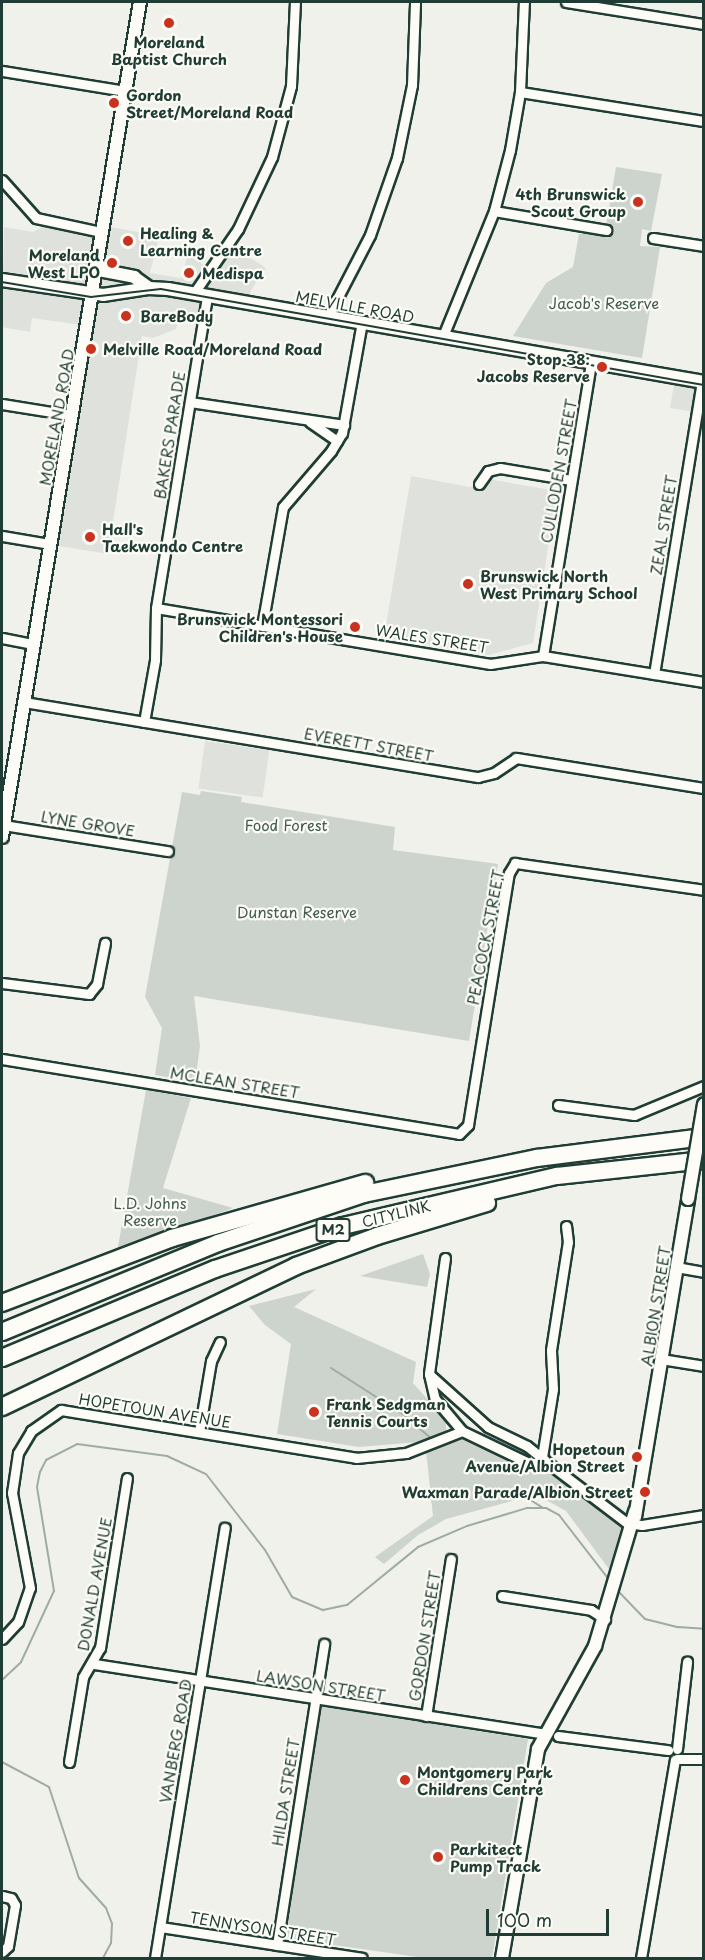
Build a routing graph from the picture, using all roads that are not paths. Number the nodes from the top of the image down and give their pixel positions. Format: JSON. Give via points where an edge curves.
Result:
{"nodes":[{"id":1,"x":140,"y":2,"type":"edge"},
{"id":2,"x":295,"y":2,"type":"edge"},
{"id":3,"x":416,"y":2,"type":"edge"},
{"id":4,"x":524,"y":2,"type":"edge"},
{"id":5,"x":566,"y":2,"type":"edge"},
{"id":6,"x":704,"y":24,"type":"edge"},
{"id":7,"x":2,"y":71,"type":"edge"},
{"id":8,"x":125,"y":92,"type":"junction"},
{"id":9,"x":520,"y":92,"type":"junction"},
{"id":10,"x":704,"y":121,"type":"edge"},
{"id":11,"x":2,"y":180,"type":"edge"},
{"id":12,"x":494,"y":211,"type":"junction"},
{"id":13,"x":606,"y":230,"type":"dead end"},
{"id":14,"x":101,"y":232,"type":"junction"},
{"id":15,"x":653,"y":237,"type":"dead end"},
{"id":16,"x":704,"y":246,"type":"edge"},
{"id":17,"x":96,"y":262,"type":"junction"},
{"id":18,"x":2,"y":280,"type":"edge"},
{"id":19,"x":149,"y":288,"type":"junction"},
{"id":20,"x":201,"y":294,"type":"junction"},
{"id":21,"x":91,"y":295,"type":"junction"},
{"id":22,"x":328,"y":316,"type":"junction"},
{"id":23,"x":362,"y":322,"type":"junction"},
{"id":24,"x":443,"y":336,"type":"junction"},
{"id":25,"x":591,"y":363,"type":"junction"},
{"id":26,"x":703,"y":382,"type":"edge"},
{"id":27,"x":190,"y":402,"type":"junction"},
{"id":28,"x":2,"y":404,"type":"edge"},
{"id":29,"x":71,"y":415,"type":"junction"},
{"id":30,"x":309,"y":421,"type":"junction"},
{"id":31,"x":344,"y":425,"type":"junction"},
{"id":32,"x":337,"y":441,"type":"junction"},
{"id":33,"x":571,"y":480,"type":"junction"},
{"id":34,"x":479,"y":484,"type":"dead end"},
{"id":35,"x":2,"y":536,"type":"edge"},
{"id":36,"x":50,"y":544,"type":"junction"},
{"id":37,"x":156,"y":608,"type":"junction"},
{"id":38,"x":262,"y":626,"type":"junction"},
{"id":39,"x":2,"y":638,"type":"edge"},
{"id":40,"x":34,"y":644,"type":"junction"},
{"id":41,"x":543,"y":656,"type":"junction"},
{"id":42,"x":654,"y":674,"type":"junction"},
{"id":43,"x":704,"y":682,"type":"edge"},
{"id":44,"x":24,"y":702,"type":"junction"},
{"id":45,"x":144,"y":722,"type":"junction"},
{"id":46,"x":704,"y":788,"type":"edge"},
{"id":47,"x":2,"y":831,"type":"edge"},
{"id":48,"x":168,"y":851,"type":"dead end"},
{"id":49,"x":704,"y":890,"type":"edge"},
{"id":50,"x":105,"y":943,"type":"dead end"},
{"id":51,"x":2,"y":983,"type":"edge"},
{"id":52,"x":2,"y":1059,"type":"edge"},
{"id":53,"x":704,"y":1086,"type":"edge"},
{"id":54,"x":704,"y":1104,"type":"edge"},
{"id":55,"x":558,"y":1105,"type":"dead end"},
{"id":56,"x":463,"y":1133,"type":"joint"},
{"id":57,"x":704,"y":1137,"type":"edge"},
{"id":58,"x":537,"y":1158,"type":"junction"},
{"id":59,"x":704,"y":1160,"type":"edge"},
{"id":60,"x":618,"y":1169,"type":"junction"},
{"id":61,"x":567,"y":1226,"type":"dead end"},
{"id":62,"x":445,"y":1258,"type":"dead end"},
{"id":63,"x":676,"y":1267,"type":"junction"},
{"id":64,"x":704,"y":1272,"type":"edge"},
{"id":65,"x":2,"y":1303,"type":"edge"},
{"id":66,"x":2,"y":1332,"type":"edge"},
{"id":67,"x":220,"y":1342,"type":"dead end"},
{"id":68,"x":2,"y":1358,"type":"edge"},
{"id":69,"x":661,"y":1359,"type":"junction"},
{"id":70,"x":704,"y":1366,"type":"edge"},
{"id":71,"x":429,"y":1374,"type":"junction"},
{"id":72,"x":2,"y":1407,"type":"edge"},
{"id":73,"x":462,"y":1431,"type":"junction"},
{"id":74,"x":199,"y":1432,"type":"junction"},
{"id":75,"x":543,"y":1458,"type":"junction"},
{"id":76,"x":127,"y":1478,"type":"dead end"},
{"id":77,"x":704,"y":1515,"type":"edge"},
{"id":78,"x":634,"y":1520,"type":"junction"},
{"id":79,"x":225,"y":1528,"type":"dead end"},
{"id":80,"x":451,"y":1560,"type":"dead end"},
{"id":81,"x":502,"y":1596,"type":"dead end"},
{"id":82,"x":605,"y":1619,"type":"junction"},
{"id":83,"x":2,"y":1639,"type":"edge"},
{"id":84,"x":324,"y":1644,"type":"dead end"},
{"id":85,"x":687,"y":1662,"type":"dead end"},
{"id":86,"x":94,"y":1664,"type":"junction"},
{"id":87,"x":199,"y":1681,"type":"junction"},
{"id":88,"x":315,"y":1699,"type":"junction"},
{"id":89,"x":426,"y":1716,"type":"junction"},
{"id":90,"x":544,"y":1734,"type":"junction"},
{"id":91,"x":558,"y":1736,"type":"dead end"},
{"id":92,"x":673,"y":1754,"type":"junction"},
{"id":93,"x":699,"y":1759,"type":"edge"},
{"id":94,"x":69,"y":1762,"type":"dead end"},
{"id":95,"x":2,"y":1896,"type":"edge"},
{"id":96,"x":160,"y":1927,"type":"junction"},
{"id":97,"x":277,"y":1945,"type":"junction"},
{"id":98,"x":4,"y":1951,"type":"edge"},
{"id":99,"x":504,"y":1955,"type":"edge"},
{"id":100,"x":155,"y":1959,"type":"edge"},
{"id":101,"x":362,"y":1959,"type":"edge"},
{"id":102,"x":641,"y":1959,"type":"edge"}],
"edges":[{"from":1,"to":8,"type":"main road","name":"MORELAND ROAD"},
{"from":2,"to":20,"type":"street","via":[[292,75],[272,157]]},
{"from":3,"to":22,"type":"street","via":[[412,85],[397,158],[370,235]]},
{"from":4,"to":9,"type":"street"},
{"from":5,"to":6,"type":"street"},
{"from":7,"to":8,"type":"street"},
{"from":8,"to":14,"type":"main road","name":"MORELAND ROAD"},
{"from":9,"to":10,"type":"street"},
{"from":9,"to":12,"type":"street"},
{"from":11,"to":14,"type":"street","via":[[36,218]]},
{"from":12,"to":13,"type":"street"},
{"from":12,"to":24,"type":"street"},
{"from":14,"to":17,"type":"main road","name":"MORELAND ROAD"},
{"from":15,"to":16,"type":"street"},
{"from":17,"to":19,"type":"main road","via":[[104,272],[134,277]]},
{"from":17,"to":21,"type":"main road","name":"MORELAND ROAD"},
{"from":18,"to":21,"type":"main road","name":"MELVILLE ROAD"},
{"from":19,"to":20,"type":"main road","name":"MELVILLE ROAD"},
{"from":19,"to":21,"type":"main road","name":"MELVILLE ROAD"},
{"from":20,"to":22,"type":"main road","name":"MELVILLE ROAD"},
{"from":20,"to":27,"type":"street","name":"BAKERS PARADE"},
{"from":21,"to":29,"type":"main road","name":"MORELAND ROAD"},
{"from":22,"to":23,"type":"main road","name":"MELVILLE ROAD"},
{"from":23,"to":24,"type":"main road","name":"MELVILLE ROAD"},
{"from":23,"to":31,"type":"street"},
{"from":24,"to":25,"type":"main road","name":"MELVILLE ROAD"},
{"from":25,"to":26,"type":"main road","name":"MELVILLE ROAD"},
{"from":25,"to":33,"type":"street","name":"CULLODEN STREET"},
{"from":26,"to":42,"type":"street","name":"ZEAL STREET"},
{"from":27,"to":30,"type":"street"},
{"from":27,"to":37,"type":"street","name":"BAKERS PARADE"},
{"from":28,"to":29,"type":"street"},
{"from":29,"to":36,"type":"main road","name":"MORELAND ROAD"},
{"from":30,"to":31,"type":"street"},
{"from":30,"to":32,"type":"street"},
{"from":31,"to":32,"type":"street"},
{"from":32,"to":38,"type":"street","via":[[283,507]]},
{"from":33,"to":34,"type":"street","via":[[500,468],[488,471]]},
{"from":33,"to":41,"type":"street","name":"CULLODEN STREET"},
{"from":35,"to":36,"type":"street"},
{"from":36,"to":40,"type":"main road","name":"MORELAND ROAD"},
{"from":37,"to":38,"type":"street","name":"WALES STREET"},
{"from":37,"to":45,"type":"street","name":"BAKERS PARADE","via":[[155,660]]},
{"from":38,"to":41,"type":"street","name":"WALES STREET","via":[[490,664]]},
{"from":39,"to":40,"type":"street"},
{"from":40,"to":44,"type":"main road","name":"MORELAND ROAD"},
{"from":41,"to":42,"type":"street","name":"WALES STREET"},
{"from":42,"to":43,"type":"street","name":"WALES STREET"},
{"from":44,"to":45,"type":"street","name":"EVERETT STREET"},
{"from":44,"to":47,"type":"main road","name":"MORELAND ROAD"},
{"from":45,"to":46,"type":"street","name":"EVERETT STREET","via":[[478,777],[494,773],[516,758]]},
{"from":47,"to":48,"type":"street","name":"LYNE GROVE"},
{"from":49,"to":56,"type":"street","name":"PEACOCK STREET","via":[[524,861],[515,863],[510,873],[468,1125]]},
{"from":50,"to":51,"type":"street","via":[[97,984],[89,994]]},
{"from":52,"to":56,"type":"street","name":"MCLEAN STREET"},
{"from":53,"to":55,"type":"street","via":[[634,1115]]},
{"from":54,"to":63,"type":"main road","name":"ALBION STREET","bridge":true},
{"from":57,"to":58,"type":"highway","name":"CITYLINK","number":"M2"},
{"from":58,"to":65,"type":"highway","via":[[395,1175],[336,1190],[172,1238]]},
{"from":58,"to":66,"type":"highway","name":"CITYLINK","number":"M2","via":[[422,1179],[302,1213],[218,1243]]},
{"from":59,"to":60,"type":"highway","name":"CITYLINK","number":"M2"},
{"from":60,"to":68,"type":"highway","name":"CITYLINK","number":"M2","via":[[557,1176],[343,1226],[215,1269]]},
{"from":60,"to":72,"type":"highway","via":[[450,1213],[338,1250],[233,1295]]},
{"from":61,"to":75,"type":"street","via":[[568,1242],[551,1350],[553,1389]]},
{"from":62,"to":71,"type":"street"},
{"from":63,"to":64,"type":"street"},
{"from":63,"to":69,"type":"main road","name":"ALBION STREET"},
{"from":67,"to":74,"type":"street","via":[[211,1361]]},
{"from":69,"to":70,"type":"street"},
{"from":69,"to":78,"type":"main road","name":"ALBION STREET"},
{"from":71,"to":73,"type":"street","via":[[435,1399]]},
{"from":71,"to":75,"type":"street","via":[[488,1427]]},
{"from":73,"to":74,"type":"street","name":"HOPETOUN AVENUE","via":[[425,1448],[356,1458]]},
{"from":73,"to":75,"type":"street","via":[[531,1464]]},
{"from":74,"to":83,"type":"street","name":"HOPETOUN AVENUE","via":[[61,1410],[31,1431],[18,1453],[12,1493],[30,1588],[18,1622]]},
{"from":75,"to":78,"type":"street"},
{"from":76,"to":86,"type":"street","name":"DONALD AVENUE","via":[[100,1648]]},
{"from":77,"to":78,"type":"street"},
{"from":78,"to":82,"type":"main road","name":"ALBION STREET"},
{"from":79,"to":87,"type":"street","name":"VANBERG ROAD"},
{"from":80,"to":89,"type":"street","name":"GORDON STREET"},
{"from":81,"to":82,"type":"street","via":[[591,1610]]},
{"from":82,"to":90,"type":"main road","name":"ALBION STREET","via":[[588,1660]]},
{"from":84,"to":88,"type":"street","name":"HILDA STREET"},
{"from":85,"to":92,"type":"street"},
{"from":86,"to":87,"type":"street","name":"LAWSON STREET"},
{"from":86,"to":94,"type":"street","name":"DONALD AVENUE","via":[[83,1677]]},
{"from":87,"to":88,"type":"street","name":"LAWSON STREET"},
{"from":87,"to":96,"type":"street","name":"VANBERG ROAD"},
{"from":88,"to":89,"type":"street","name":"LAWSON STREET"},
{"from":88,"to":97,"type":"street","name":"HILDA STREET"},
{"from":89,"to":90,"type":"street","name":"LAWSON STREET"},
{"from":90,"to":99,"type":"main road","name":"ALBION STREET"},
{"from":91,"to":92,"type":"street"},
{"from":92,"to":93,"type":"street"},
{"from":92,"to":102,"type":"street"},
{"from":95,"to":98,"type":"street","via":[[11,1898],[15,1905]]},
{"from":96,"to":97,"type":"street","name":"TENNYSON STREET"},
{"from":96,"to":100,"type":"street","name":"VANBERG ROAD"},
{"from":97,"to":101,"type":"street","name":"TENNYSON STREET"}]}
